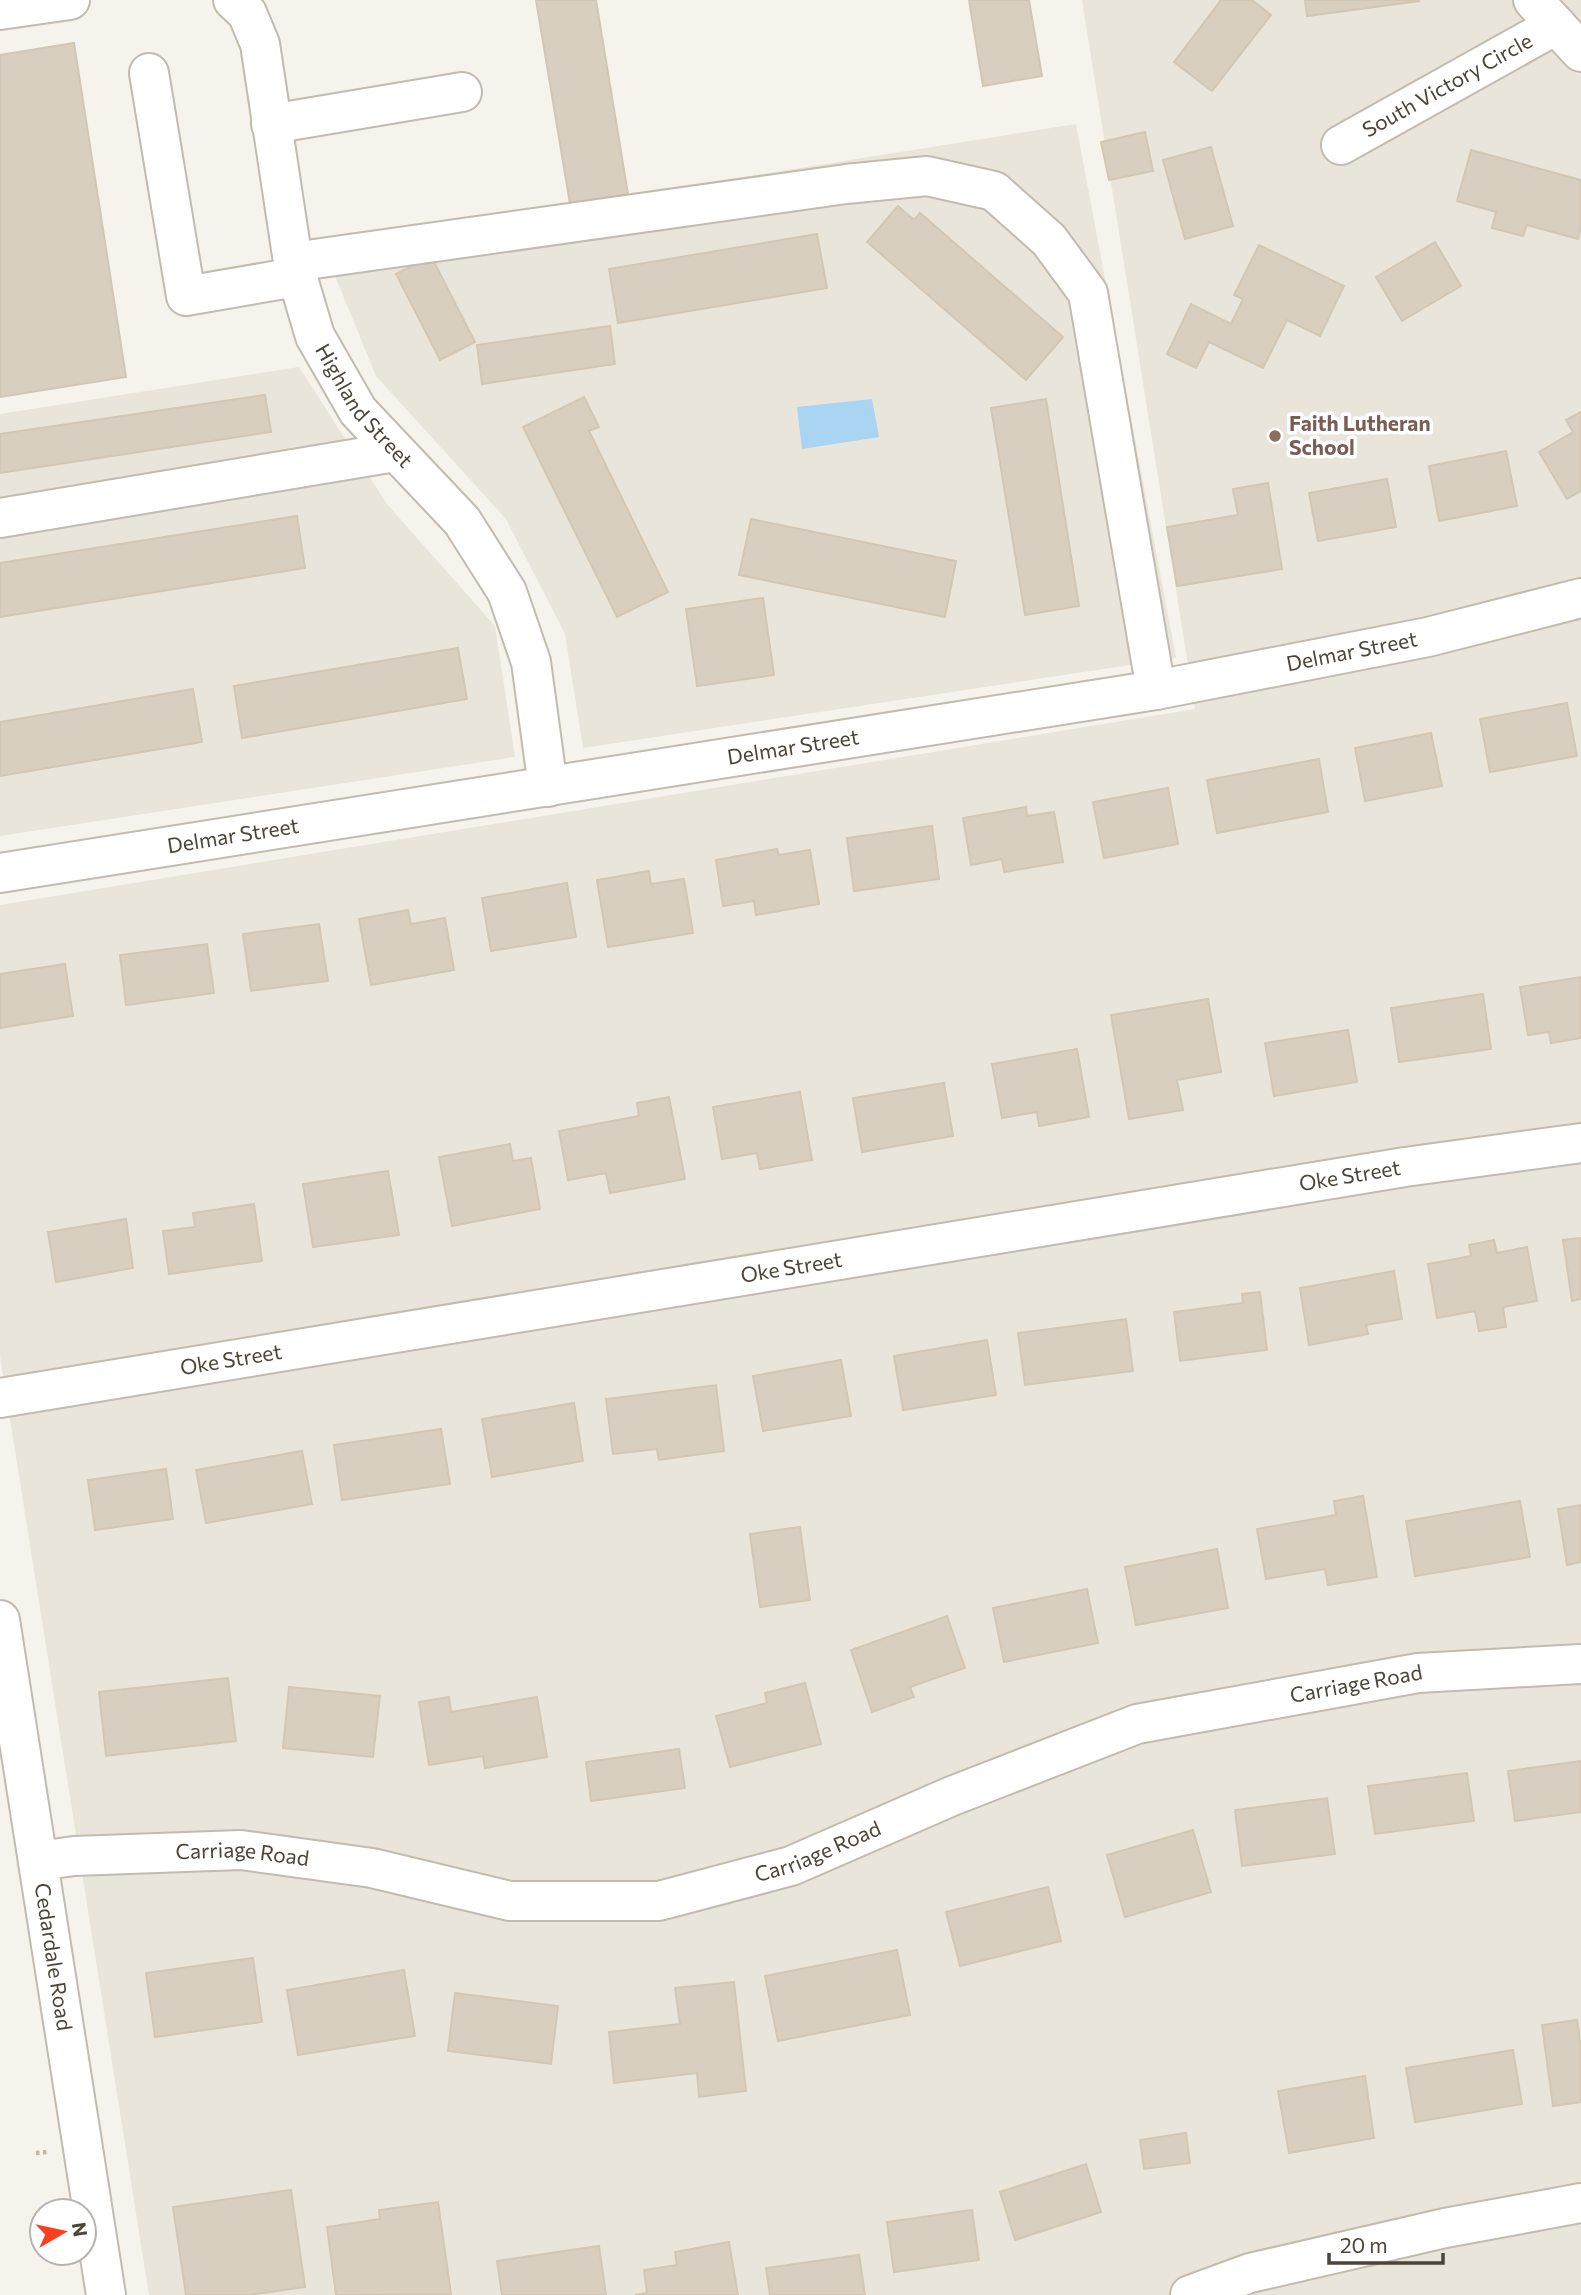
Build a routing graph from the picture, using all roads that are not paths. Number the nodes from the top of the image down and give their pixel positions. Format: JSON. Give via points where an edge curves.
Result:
{"nodes":[{"id":1,"x":70,"y":0,"type":"edge"},
{"id":2,"x":233,"y":0,"type":"edge"},
{"id":3,"x":0,"y":10,"type":"edge"},
{"id":4,"x":1557,"y":26,"type":"edge"},
{"id":5,"x":149,"y":73,"type":"dead end"},
{"id":6,"x":463,"y":92,"type":"dead end"},
{"id":7,"x":271,"y":124,"type":"junction"},
{"id":8,"x":1341,"y":145,"type":"dead end"},
{"id":9,"x":295,"y":270,"type":"junction"},
{"id":10,"x":396,"y":453,"type":"junction"},
{"id":11,"x":0,"y":518,"type":"edge"},
{"id":12,"x":1581,"y":598,"type":"edge"},
{"id":13,"x":1156,"y":690,"type":"junction"},
{"id":14,"x":548,"y":786,"type":"junction"},
{"id":15,"x":0,"y":873,"type":"edge"},
{"id":16,"x":1581,"y":1143,"type":"edge"},
{"id":17,"x":0,"y":1398,"type":"edge"},
{"id":18,"x":0,"y":1620,"type":"edge"},
{"id":19,"x":1581,"y":1664,"type":"edge"},
{"id":20,"x":38,"y":1861,"type":"junction"},
{"id":21,"x":1581,"y":2203,"type":"edge"},
{"id":22,"x":106,"y":2295,"type":"edge"},
{"id":23,"x":1190,"y":2295,"type":"edge"}],
"edges":[{"from":1,"to":3,"type":"street"},
{"from":2,"to":7,"type":"street","name":"Highland Street","via":[[247,13],[260,44]]},
{"from":4,"to":8,"type":"street","name":"South Victory Circle"},
{"from":5,"to":9,"type":"street","via":[[186,296]]},
{"from":6,"to":7,"type":"street"},
{"from":7,"to":9,"type":"street","name":"Highland Street"},
{"from":9,"to":10,"type":"street","name":"Highland Street","via":[[315,336],[358,411]]},
{"from":9,"to":13,"type":"street","via":[[873,182],[927,176],[994,191],[1049,240],[1088,293]]},
{"from":10,"to":11,"type":"street"},
{"from":10,"to":14,"type":"street","name":"Highland Street","via":[[462,521],[507,592],[531,662]]},
{"from":12,"to":13,"type":"street","name":"Delmar Street","via":[[1428,638]]},
{"from":13,"to":14,"type":"street","name":"Delmar Street"},
{"from":14,"to":15,"type":"street","name":"Delmar Street"},
{"from":16,"to":17,"type":"street","name":"Oke Street","via":[[1405,1167]]},
{"from":18,"to":20,"type":"street","name":"Cedardale Road"},
{"from":19,"to":20,"type":"street","name":"Carriage Road","via":[[1418,1673],[1137,1724],[952,1796],[791,1866],[659,1901],[510,1901],[372,1868],[241,1850]]},
{"from":20,"to":22,"type":"street","name":"Cedardale Road"},
{"from":21,"to":23,"type":"street","via":[[1445,2228],[1263,2270]]}]}
